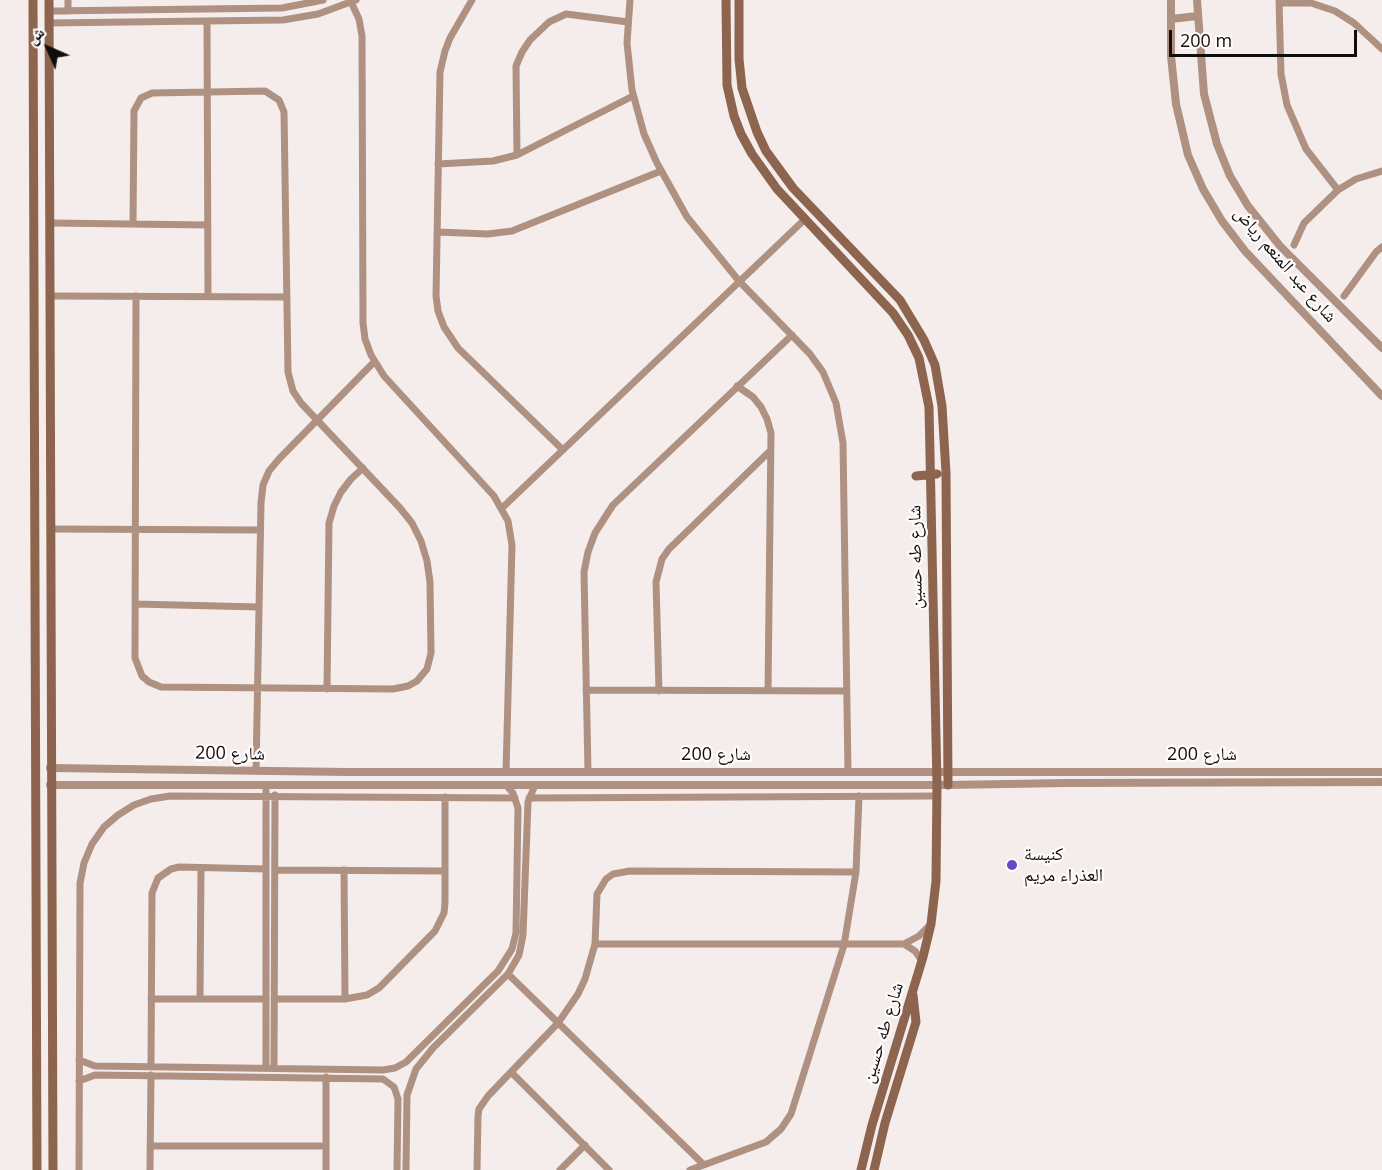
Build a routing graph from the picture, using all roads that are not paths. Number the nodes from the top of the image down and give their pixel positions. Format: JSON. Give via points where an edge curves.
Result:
{"nodes":[{"id":1,"x":33,"y":0,"type":"edge"},
{"id":2,"x":49,"y":0,"type":"edge"},
{"id":3,"x":68,"y":0,"type":"edge"},
{"id":4,"x":323,"y":0,"type":"edge"},
{"id":5,"x":472,"y":0,"type":"edge"},
{"id":6,"x":630,"y":0,"type":"edge"},
{"id":7,"x":726,"y":0,"type":"edge"},
{"id":8,"x":739,"y":0,"type":"edge"},
{"id":9,"x":1171,"y":0,"type":"edge"},
{"id":10,"x":1197,"y":0,"type":"edge"},
{"id":11,"x":354,"y":1,"type":"edge"},
{"id":12,"x":1279,"y":1,"type":"edge"},
{"id":13,"x":68,"y":10,"type":"junction"},
{"id":14,"x":49,"y":11,"type":"junction"},
{"id":15,"x":1197,"y":16,"type":"junction"},
{"id":16,"x":1171,"y":19,"type":"junction"},
{"id":17,"x":207,"y":21,"type":"junction"},
{"id":18,"x":628,"y":22,"type":"junction"},
{"id":19,"x":49,"y":23,"type":"junction"},
{"id":20,"x":1382,"y":49,"type":"edge"},
{"id":21,"x":207,"y":92,"type":"junction"},
{"id":22,"x":633,"y":96,"type":"junction"},
{"id":23,"x":517,"y":154,"type":"junction"},
{"id":24,"x":438,"y":164,"type":"junction"},
{"id":25,"x":661,"y":171,"type":"junction"},
{"id":26,"x":1382,"y":171,"type":"edge"},
{"id":27,"x":1338,"y":190,"type":"junction"},
{"id":28,"x":804,"y":219,"type":"junction"},
{"id":29,"x":51,"y":224,"type":"junction"},
{"id":30,"x":133,"y":225,"type":"junction"},
{"id":31,"x":208,"y":225,"type":"junction"},
{"id":32,"x":437,"y":232,"type":"junction"},
{"id":33,"x":1294,"y":244,"type":"dead end"},
{"id":34,"x":1382,"y":247,"type":"edge"},
{"id":35,"x":739,"y":281,"type":"junction"},
{"id":36,"x":51,"y":296,"type":"junction"},
{"id":37,"x":136,"y":296,"type":"junction"},
{"id":38,"x":208,"y":296,"type":"junction"},
{"id":39,"x":1344,"y":296,"type":"dead end"},
{"id":40,"x":286,"y":297,"type":"junction"},
{"id":41,"x":792,"y":334,"type":"junction"},
{"id":42,"x":1382,"y":348,"type":"edge"},
{"id":43,"x":374,"y":362,"type":"junction"},
{"id":44,"x":738,"y":386,"type":"junction"},
{"id":45,"x":1382,"y":396,"type":"edge"},
{"id":46,"x":317,"y":420,"type":"junction"},
{"id":47,"x":563,"y":450,"type":"junction"},
{"id":48,"x":770,"y":451,"type":"junction"},
{"id":49,"x":363,"y":468,"type":"junction"},
{"id":50,"x":946,"y":473,"type":"junction"},
{"id":51,"x":932,"y":474,"type":"junction"},
{"id":52,"x":916,"y":476,"type":"dead end"},
{"id":53,"x":502,"y":508,"type":"junction"},
{"id":54,"x":51,"y":529,"type":"junction"},
{"id":55,"x":136,"y":530,"type":"junction"},
{"id":56,"x":260,"y":530,"type":"junction"},
{"id":57,"x":135,"y":604,"type":"junction"},
{"id":58,"x":259,"y":607,"type":"junction"},
{"id":59,"x":257,"y":688,"type":"junction"},
{"id":60,"x":327,"y":688,"type":"junction"},
{"id":61,"x":586,"y":690,"type":"junction"},
{"id":62,"x":658,"y":691,"type":"junction"},
{"id":63,"x":768,"y":691,"type":"junction"},
{"id":64,"x":847,"y":691,"type":"junction"},
{"id":65,"x":50,"y":768,"type":"junction"},
{"id":66,"x":256,"y":771,"type":"junction"},
{"id":67,"x":1382,"y":771,"type":"edge"},
{"id":68,"x":506,"y":772,"type":"junction"},
{"id":69,"x":588,"y":772,"type":"junction"},
{"id":70,"x":848,"y":772,"type":"junction"},
{"id":71,"x":936,"y":772,"type":"junction"},
{"id":72,"x":948,"y":772,"type":"junction"},
{"id":73,"x":1382,"y":782,"type":"edge"},
{"id":74,"x":50,"y":785,"type":"junction"},
{"id":75,"x":271,"y":785,"type":"junction"},
{"id":76,"x":506,"y":785,"type":"junction"},
{"id":77,"x":535,"y":785,"type":"junction"},
{"id":78,"x":937,"y":785,"type":"junction"},
{"id":79,"x":948,"y":785,"type":"junction"},
{"id":80,"x":267,"y":796,"type":"junction"},
{"id":81,"x":275,"y":796,"type":"junction"},
{"id":82,"x":859,"y":796,"type":"junction"},
{"id":83,"x":937,"y":796,"type":"junction"},
{"id":84,"x":445,"y":797,"type":"junction"},
{"id":85,"x":515,"y":798,"type":"junction"},
{"id":86,"x":529,"y":798,"type":"junction"},
{"id":87,"x":201,"y":868,"type":"junction"},
{"id":88,"x":266,"y":869,"type":"junction"},
{"id":89,"x":275,"y":870,"type":"junction"},
{"id":90,"x":344,"y":870,"type":"junction"},
{"id":91,"x":445,"y":871,"type":"junction"},
{"id":92,"x":856,"y":872,"type":"junction"},
{"id":93,"x":931,"y":924,"type":"junction"},
{"id":94,"x":595,"y":944,"type":"junction"},
{"id":95,"x":904,"y":944,"type":"junction"},
{"id":96,"x":844,"y":945,"type":"junction"},
{"id":97,"x":922,"y":961,"type":"junction"},
{"id":98,"x":508,"y":974,"type":"junction"},
{"id":99,"x":912,"y":992,"type":"junction"},
{"id":100,"x":151,"y":999,"type":"junction"},
{"id":101,"x":201,"y":999,"type":"junction"},
{"id":102,"x":266,"y":999,"type":"junction"},
{"id":103,"x":274,"y":999,"type":"junction"},
{"id":104,"x":345,"y":999,"type":"junction"},
{"id":105,"x":558,"y":1023,"type":"junction"},
{"id":106,"x":79,"y":1059,"type":"junction"},
{"id":107,"x":151,"y":1066,"type":"junction"},
{"id":108,"x":270,"y":1068,"type":"junction"},
{"id":109,"x":512,"y":1072,"type":"junction"},
{"id":110,"x":151,"y":1075,"type":"junction"},
{"id":111,"x":326,"y":1077,"type":"junction"},
{"id":112,"x":79,"y":1081,"type":"junction"},
{"id":113,"x":150,"y":1146,"type":"junction"},
{"id":114,"x":326,"y":1146,"type":"junction"},
{"id":115,"x":585,"y":1146,"type":"junction"},
{"id":116,"x":703,"y":1164,"type":"junction"},
{"id":117,"x":37,"y":1170,"type":"edge"},
{"id":118,"x":52,"y":1170,"type":"edge"},
{"id":119,"x":79,"y":1170,"type":"edge"},
{"id":120,"x":150,"y":1170,"type":"edge"},
{"id":121,"x":326,"y":1170,"type":"edge"},
{"id":122,"x":397,"y":1170,"type":"edge"},
{"id":123,"x":406,"y":1170,"type":"edge"},
{"id":124,"x":477,"y":1170,"type":"edge"},
{"id":125,"x":561,"y":1170,"type":"edge"},
{"id":126,"x":609,"y":1170,"type":"edge"},
{"id":127,"x":690,"y":1170,"type":"edge"},
{"id":128,"x":861,"y":1170,"type":"edge"},
{"id":129,"x":874,"y":1170,"type":"edge"}],
"edges":[{"from":1,"to":117,"type":"main road"},
{"from":2,"to":14,"type":"main road"},
{"from":3,"to":13,"type":"street"},
{"from":4,"to":13,"type":"street","via":[[282,8]]},
{"from":5,"to":24,"type":"street","via":[[450,38],[440,72]]},
{"from":6,"to":18,"type":"street"},
{"from":7,"to":28,"type":"main road","name":"شارع طه حسين","via":[[727,85],[734,116],[762,170]]},
{"from":8,"to":50,"type":"main road","name":"شارع طه حسين","via":[[742,88],[765,151],[912,317],[931,355],[939,384]]},
{"from":9,"to":16,"type":"street","name":"شارع عبد المنعم رياض"},
{"from":10,"to":15,"type":"street","name":"شارع عبد المنعم رياض"},
{"from":11,"to":17,"type":"street","via":[[295,19]]},
{"from":11,"to":43,"type":"street","via":[[362,36],[363,323]]},
{"from":12,"to":20,"type":"street","via":[[1311,3],[1335,11]]},
{"from":12,"to":27,"type":"street","via":[[1281,74],[1287,105],[1306,149]]},
{"from":13,"to":14,"type":"street"},
{"from":14,"to":19,"type":"main road"},
{"from":15,"to":16,"type":"street"},
{"from":15,"to":42,"type":"street","name":"شارع عبد المنعم رياض","via":[[1207,111],[1239,191],[1280,246]]},
{"from":16,"to":45,"type":"street","name":"شارع عبد المنعم رياض","via":[[1176,104],[1188,154],[1203,189],[1245,251]]},
{"from":17,"to":19,"type":"street"},
{"from":17,"to":21,"type":"street"},
{"from":18,"to":22,"type":"street"},
{"from":18,"to":23,"type":"street","via":[[566,14],[549,22],[531,40],[516,66]]},
{"from":19,"to":29,"type":"main road"},
{"from":21,"to":30,"type":"street","via":[[152,93],[137,104]]},
{"from":21,"to":31,"type":"street"},
{"from":21,"to":40,"type":"street","via":[[265,91],[282,104]]},
{"from":22,"to":23,"type":"street"},
{"from":22,"to":25,"type":"street"},
{"from":23,"to":24,"type":"street","via":[[493,161]]},
{"from":24,"to":32,"type":"street"},
{"from":25,"to":32,"type":"street","via":[[512,231]]},
{"from":25,"to":35,"type":"street","via":[[687,217]]},
{"from":26,"to":27,"type":"street"},
{"from":27,"to":33,"type":"street","via":[[1304,224]]},
{"from":28,"to":35,"type":"street"},
{"from":28,"to":51,"type":"main road","name":"شارع طه حسين","via":[[875,291],[908,335],[919,358],[928,394]]},
{"from":29,"to":30,"type":"street"},
{"from":29,"to":36,"type":"main road"},
{"from":30,"to":31,"type":"street"},
{"from":31,"to":38,"type":"street"},
{"from":32,"to":47,"type":"street","via":[[437,304],[448,335]]},
{"from":34,"to":39,"type":"street"},
{"from":35,"to":41,"type":"street"},
{"from":35,"to":47,"type":"street"},
{"from":36,"to":37,"type":"street"},
{"from":36,"to":54,"type":"main road"},
{"from":37,"to":38,"type":"street"},
{"from":37,"to":55,"type":"street"},
{"from":38,"to":40,"type":"street"},
{"from":40,"to":46,"type":"street","via":[[290,383]]},
{"from":41,"to":44,"type":"street"},
{"from":41,"to":64,"type":"street","via":[[823,372],[841,423]]},
{"from":43,"to":46,"type":"street"},
{"from":43,"to":53,"type":"street"},
{"from":44,"to":48,"type":"street","via":[[753,397],[764,413],[771,432]]},
{"from":44,"to":61,"type":"street","via":[[613,505],[595,533],[584,572]]},
{"from":46,"to":49,"type":"street"},
{"from":46,"to":56,"type":"street","via":[[269,471],[262,491]]},
{"from":47,"to":53,"type":"street"},
{"from":48,"to":62,"type":"street","via":[[662,559],[656,582]]},
{"from":48,"to":63,"type":"street"},
{"from":49,"to":60,"type":"street","via":[[341,492],[329,523]]},
{"from":49,"to":60,"type":"street","via":[[406,515],[424,551],[430,582],[430,659],[421,677],[403,688]]},
{"from":50,"to":51,"type":"main road"},
{"from":50,"to":72,"type":"main road","name":"شارع طه حسين"},
{"from":51,"to":52,"type":"main road"},
{"from":51,"to":71,"type":"main road","name":"شارع طه حسين"},
{"from":53,"to":68,"type":"street","via":[[512,545]]},
{"from":54,"to":55,"type":"street"},
{"from":54,"to":65,"type":"main road"},
{"from":55,"to":56,"type":"street"},
{"from":55,"to":57,"type":"street"},
{"from":56,"to":58,"type":"street"},
{"from":57,"to":58,"type":"street"},
{"from":57,"to":59,"type":"street","via":[[136,663],[149,682],[161,687]]},
{"from":58,"to":59,"type":"street"},
{"from":59,"to":60,"type":"street"},
{"from":59,"to":66,"type":"street"},
{"from":61,"to":62,"type":"street"},
{"from":61,"to":69,"type":"street"},
{"from":62,"to":63,"type":"street"},
{"from":63,"to":64,"type":"street"},
{"from":64,"to":70,"type":"street"},
{"from":65,"to":66,"type":"street","name":"شارع 200"},
{"from":65,"to":74,"type":"main road"},
{"from":66,"to":68,"type":"street","name":"شارع 200"},
{"from":67,"to":72,"type":"street","name":"شارع 200"},
{"from":68,"to":69,"type":"street","name":"شارع 200"},
{"from":69,"to":70,"type":"street","name":"شارع 200"},
{"from":70,"to":71,"type":"street","name":"شارع 200"},
{"from":71,"to":72,"type":"street","name":"شارع 200"},
{"from":71,"to":78,"type":"main road","name":"شارع طه حسين"},
{"from":72,"to":79,"type":"main road","name":"شارع طه حسين"},
{"from":73,"to":79,"type":"street","name":"شارع 200"},
{"from":74,"to":75,"type":"street","name":"شارع 200"},
{"from":74,"to":118,"type":"main road"},
{"from":75,"to":76,"type":"street","name":"شارع 200"},
{"from":75,"to":80,"type":"street"},
{"from":75,"to":81,"type":"street"},
{"from":76,"to":77,"type":"street","name":"شارع 200"},
{"from":76,"to":85,"type":"street"},
{"from":77,"to":78,"type":"street","name":"شارع 200"},
{"from":77,"to":86,"type":"street"},
{"from":78,"to":79,"type":"street","name":"شارع 200"},
{"from":78,"to":83,"type":"main road","name":"شارع طه حسين"},
{"from":80,"to":81,"type":"street"},
{"from":80,"to":88,"type":"street"},
{"from":80,"to":106,"type":"street","via":[[151,799],[134,805],[104,827],[92,844],[80,883]]},
{"from":81,"to":84,"type":"street"},
{"from":81,"to":89,"type":"street"},
{"from":82,"to":83,"type":"street"},
{"from":82,"to":86,"type":"street"},
{"from":82,"to":92,"type":"street"},
{"from":83,"to":93,"type":"main road","name":"شارع طه حسين","via":[[938,859]]},
{"from":84,"to":85,"type":"street"},
{"from":84,"to":91,"type":"street"},
{"from":85,"to":108,"type":"street","via":[[516,933],[512,949],[498,971],[401,1065],[383,1070]]},
{"from":86,"to":98,"type":"street","via":[[522,945]]},
{"from":87,"to":88,"type":"street"},
{"from":87,"to":100,"type":"street","via":[[171,869],[154,885]]},
{"from":87,"to":101,"type":"street"},
{"from":88,"to":102,"type":"street"},
{"from":89,"to":90,"type":"street"},
{"from":89,"to":103,"type":"street"},
{"from":90,"to":91,"type":"street"},
{"from":90,"to":104,"type":"street"},
{"from":91,"to":104,"type":"street","via":[[444,913],[435,931],[379,987],[367,995]]},
{"from":92,"to":94,"type":"street","via":[[621,872],[606,879],[597,894]]},
{"from":92,"to":96,"type":"street"},
{"from":93,"to":95,"type":"street"},
{"from":93,"to":97,"type":"main road","name":"شارع طه حسين"},
{"from":94,"to":96,"type":"street"},
{"from":94,"to":105,"type":"street","via":[[582,987]]},
{"from":95,"to":96,"type":"street"},
{"from":95,"to":97,"type":"street"},
{"from":96,"to":116,"type":"street","via":[[787,1121],[766,1142]]},
{"from":97,"to":99,"type":"main road","name":"شارع طه حسين"},
{"from":98,"to":105,"type":"street"},
{"from":98,"to":123,"type":"street","via":[[416,1069],[407,1095]]},
{"from":99,"to":128,"type":"main road","name":"شارع طه حسين"},
{"from":99,"to":129,"type":"main road","name":"شارع طه حسين","via":[[916,1022]]},
{"from":100,"to":101,"type":"street"},
{"from":100,"to":107,"type":"street"},
{"from":101,"to":102,"type":"street"},
{"from":102,"to":108,"type":"street"},
{"from":103,"to":104,"type":"street"},
{"from":103,"to":108,"type":"street"},
{"from":105,"to":109,"type":"street"},
{"from":105,"to":116,"type":"street"},
{"from":106,"to":107,"type":"street","via":[[95,1065]]},
{"from":106,"to":112,"type":"street"},
{"from":107,"to":108,"type":"street"},
{"from":109,"to":115,"type":"street"},
{"from":109,"to":124,"type":"street","via":[[479,1109]]},
{"from":110,"to":111,"type":"street"},
{"from":110,"to":112,"type":"street","via":[[95,1075]]},
{"from":110,"to":113,"type":"street"},
{"from":111,"to":114,"type":"street"},
{"from":111,"to":122,"type":"street","via":[[377,1077],[393,1087],[398,1099]]},
{"from":112,"to":119,"type":"street"},
{"from":113,"to":114,"type":"street"},
{"from":113,"to":120,"type":"street"},
{"from":114,"to":121,"type":"street"},
{"from":115,"to":125,"type":"street"},
{"from":115,"to":126,"type":"street"},
{"from":116,"to":127,"type":"street"}]}
